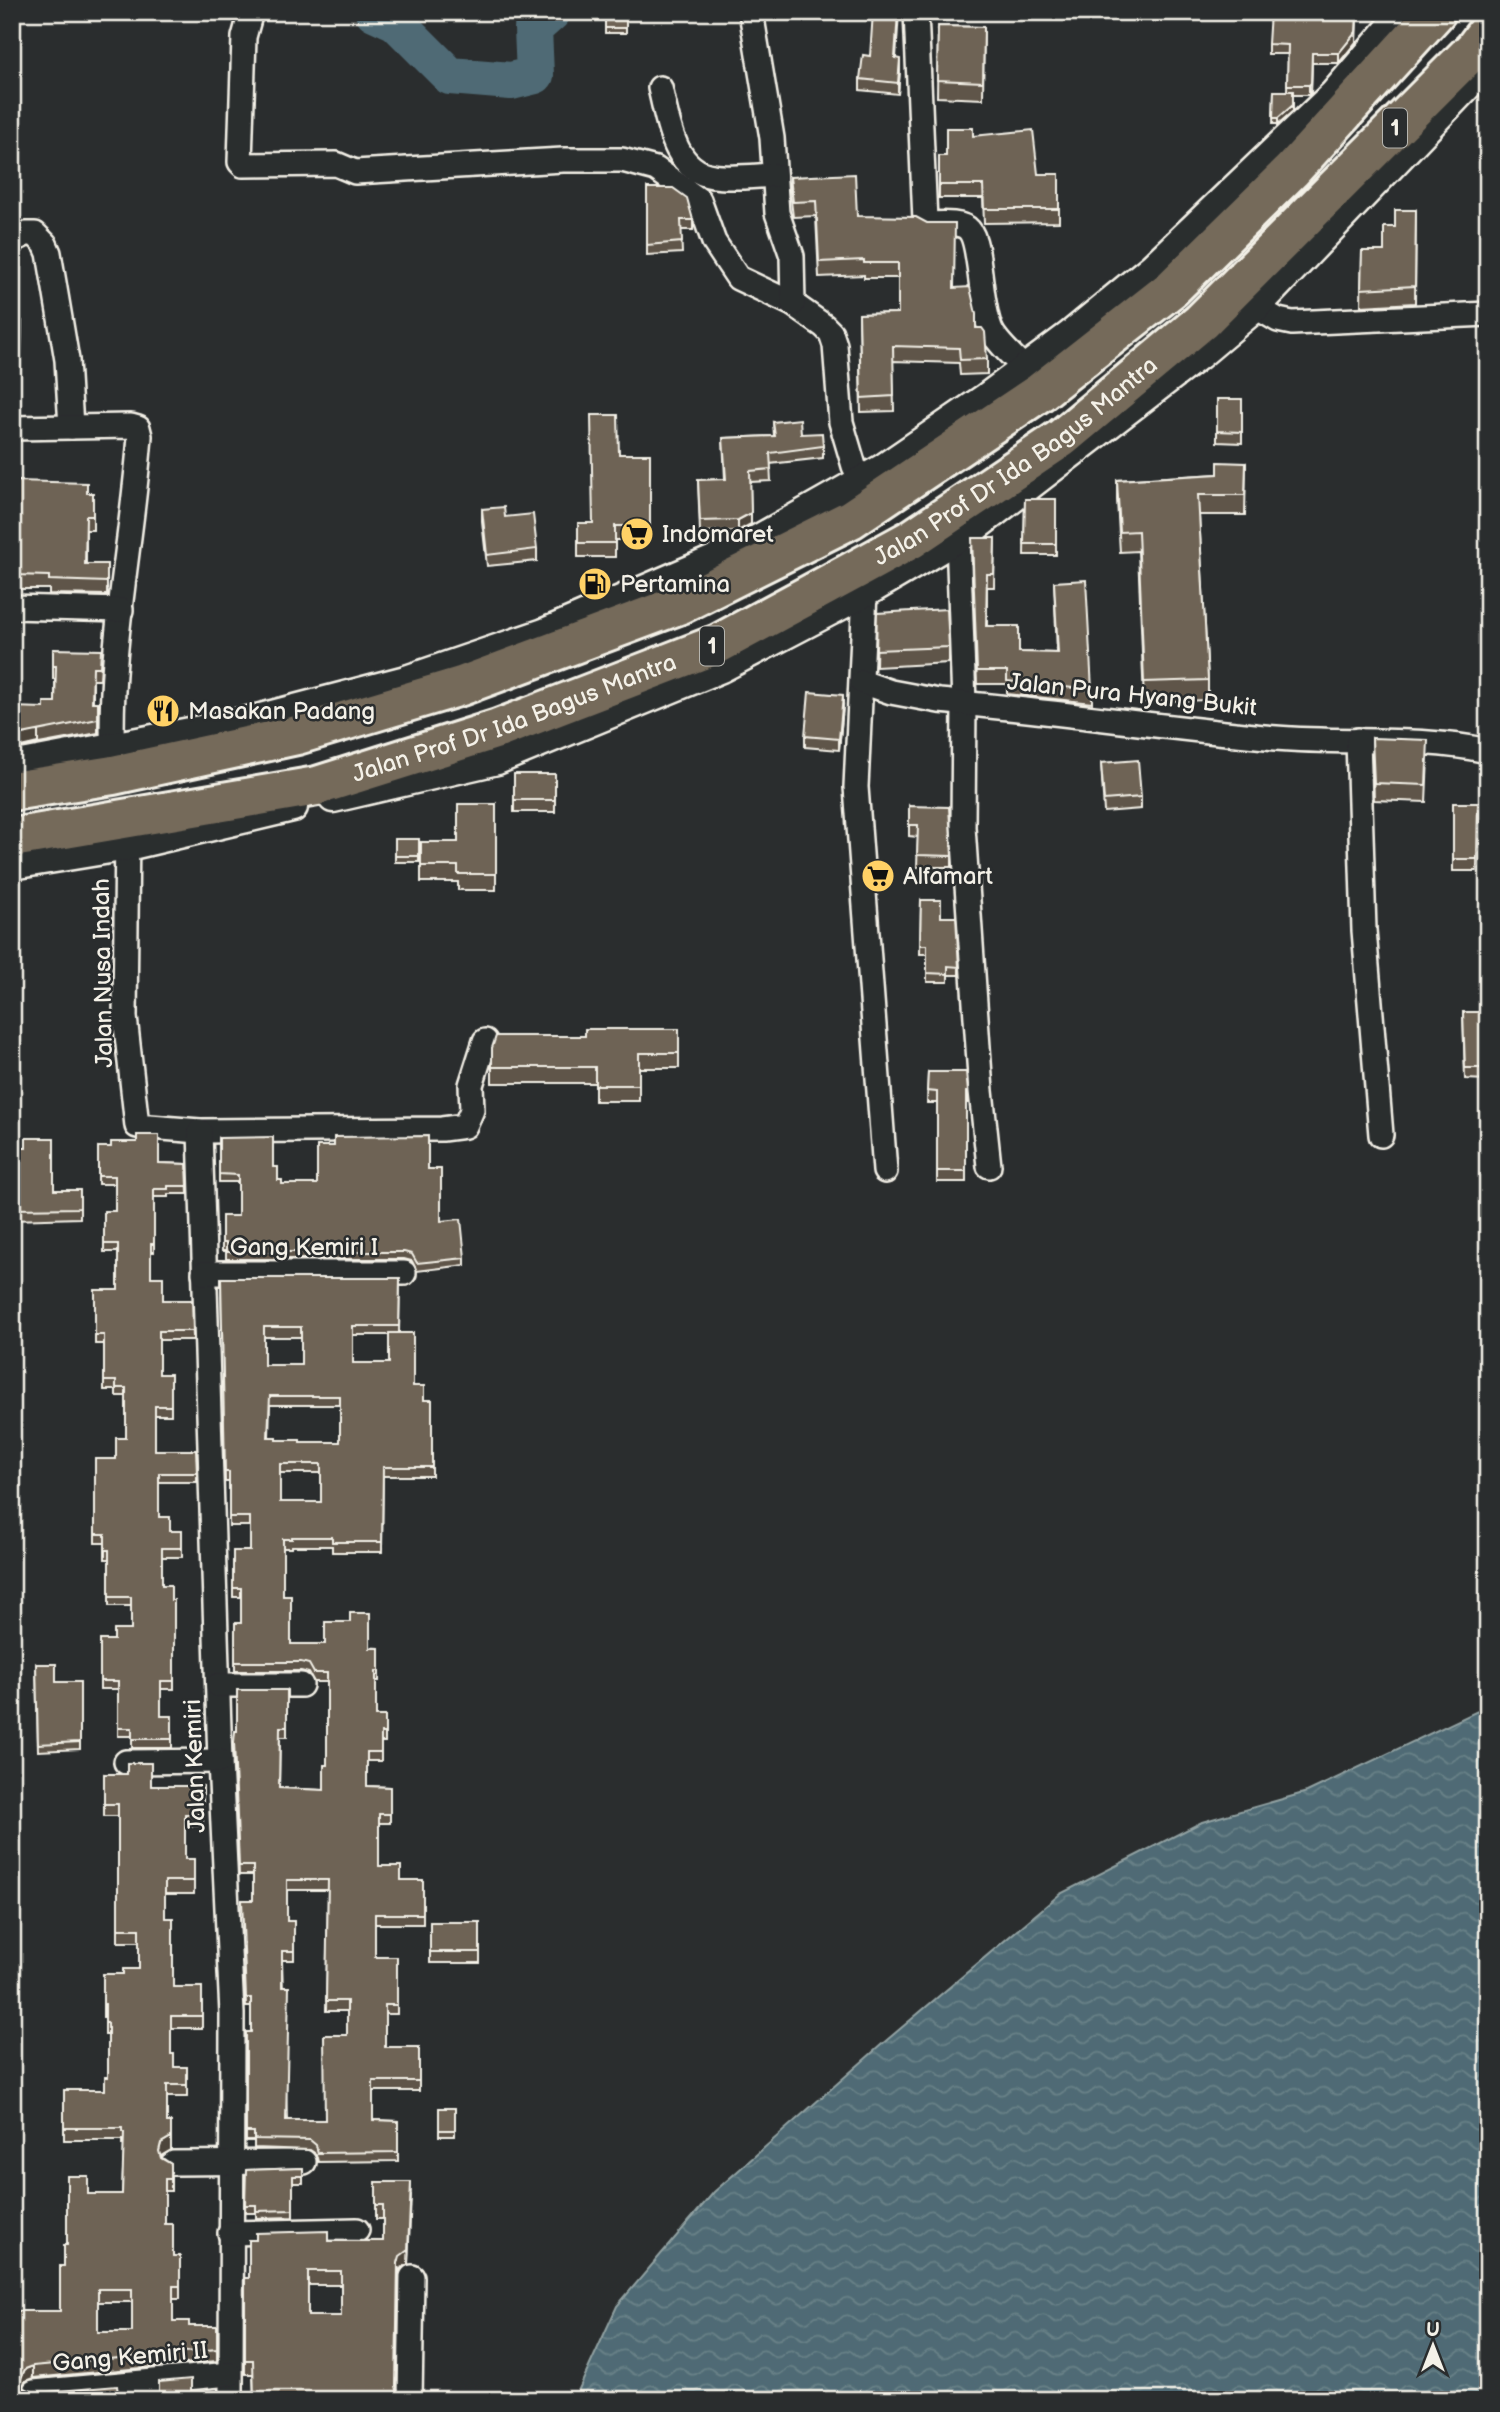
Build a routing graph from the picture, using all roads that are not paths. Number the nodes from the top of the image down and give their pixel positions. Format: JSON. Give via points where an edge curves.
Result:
{"nodes":[{"id":1,"x":251,"y":12,"type":"edge"},
{"id":2,"x":751,"y":12,"type":"edge"},
{"id":3,"x":916,"y":12,"type":"edge"},
{"id":4,"x":1404,"y":12,"type":"edge"},
{"id":5,"x":1436,"y":12,"type":"edge"},
{"id":6,"x":1488,"y":30,"type":"edge"},
{"id":7,"x":1488,"y":64,"type":"edge"},
{"id":8,"x":660,"y":88,"type":"dead end"},
{"id":9,"x":774,"y":175,"type":"junction"},
{"id":10,"x":1267,"y":195,"type":"junction"},
{"id":11,"x":1300,"y":223,"type":"junction"},
{"id":12,"x":12,"y":241,"type":"edge"},
{"id":13,"x":793,"y":304,"type":"junction"},
{"id":14,"x":1256,"y":307,"type":"junction"},
{"id":15,"x":1488,"y":314,"type":"edge"},
{"id":16,"x":1025,"y":369,"type":"junction"},
{"id":17,"x":71,"y":427,"type":"junction"},
{"id":18,"x":12,"y":428,"type":"edge"},
{"id":19,"x":867,"y":493,"type":"junction"},
{"id":20,"x":958,"y":538,"type":"junction"},
{"id":21,"x":865,"y":592,"type":"junction"},
{"id":22,"x":12,"y":607,"type":"edge"},
{"id":23,"x":121,"y":610,"type":"junction"},
{"id":24,"x":862,"y":682,"type":"junction"},
{"id":25,"x":964,"y":703,"type":"junction"},
{"id":26,"x":1358,"y":740,"type":"junction"},
{"id":27,"x":1488,"y":751,"type":"edge"},
{"id":28,"x":113,"y":762,"type":"junction"},
{"id":29,"x":12,"y":766,"type":"edge"},
{"id":30,"x":12,"y":791,"type":"edge"},
{"id":31,"x":127,"y":832,"type":"junction"},
{"id":32,"x":12,"y":838,"type":"edge"},
{"id":33,"x":12,"y":865,"type":"edge"},
{"id":34,"x":485,"y":1041,"type":"dead end"},
{"id":35,"x":200,"y":1131,"type":"junction"},
{"id":36,"x":1381,"y":1135,"type":"dead end"},
{"id":37,"x":989,"y":1166,"type":"dead end"},
{"id":38,"x":885,"y":1171,"type":"dead end"},
{"id":39,"x":204,"y":1273,"type":"junction"},
{"id":40,"x":404,"y":1273,"type":"dead end"},
{"id":41,"x":218,"y":1685,"type":"junction"},
{"id":42,"x":301,"y":1685,"type":"dead end"},
{"id":43,"x":220,"y":1761,"type":"junction"},
{"id":44,"x":126,"y":1762,"type":"edge"},
{"id":45,"x":231,"y":2161,"type":"junction"},
{"id":46,"x":304,"y":2162,"type":"dead end"},
{"id":47,"x":173,"y":2163,"type":"edge"},
{"id":48,"x":357,"y":2230,"type":"dead end"},
{"id":49,"x":230,"y":2233,"type":"junction"},
{"id":50,"x":412,"y":2277,"type":"dead end"},
{"id":51,"x":230,"y":2374,"type":"junction"},
{"id":52,"x":34,"y":2392,"type":"edge"},
{"id":53,"x":231,"y":2400,"type":"edge"},
{"id":54,"x":410,"y":2400,"type":"edge"}],
"edges":[{"from":1,"to":13,"type":"street","via":[[244,37],[243,164],[336,164],[355,172],[622,160],[656,169],[699,200],[714,242],[738,278]]},
{"from":2,"to":9,"type":"street"},
{"from":3,"to":16,"type":"street","via":[[925,221],[970,230],[992,332]]},
{"from":4,"to":16,"type":"street","via":[[1334,94],[1163,258]]},
{"from":5,"to":10,"type":"highway","number":"1"},
{"from":6,"to":11,"type":"highway","number":"1"},
{"from":7,"to":14,"type":"street"},
{"from":8,"to":9,"type":"street","via":[[676,147],[694,170],[713,176]]},
{"from":9,"to":13,"type":"street","via":[[777,213],[792,256]]},
{"from":10,"to":11,"type":"highway"},
{"from":10,"to":19,"type":"highway","name":"Jalan Prof Dr Ida Bagus Mantra","number":"1","via":[[1171,289],[1040,392]]},
{"from":11,"to":31,"type":"highway","name":"Jalan Prof Dr Ida Bagus Mantra","number":"1","via":[[1201,322],[1062,438],[912,539],[718,644],[498,729],[317,786]]},
{"from":12,"to":17,"type":"street","via":[[35,234],[49,253],[67,360]]},
{"from":13,"to":19,"type":"street","via":[[831,333],[841,422]]},
{"from":14,"to":15,"type":"street","via":[[1292,323]]},
{"from":14,"to":20,"type":"street","via":[[1039,480]]},
{"from":16,"to":19,"type":"street","via":[[882,468]]},
{"from":17,"to":18,"type":"street"},
{"from":17,"to":23,"type":"street","via":[[138,428],[135,501]]},
{"from":19,"to":28,"type":"highway","name":"Jalan Prof Dr Ida Bagus Mantra","number":"1","via":[[851,519],[681,604],[461,686],[297,735]]},
{"from":20,"to":21,"type":"street"},
{"from":20,"to":25,"type":"street"},
{"from":21,"to":24,"type":"street"},
{"from":21,"to":31,"type":"street","via":[[721,668],[497,760]]},
{"from":22,"to":23,"type":"street"},
{"from":23,"to":28,"type":"street"},
{"from":24,"to":25,"type":"street","name":"Jalan Pura Hyang Bukit"},
{"from":24,"to":38,"type":"street","via":[[856,787]]},
{"from":25,"to":26,"type":"street","name":"Jalan Pura Hyang Bukit","via":[[1279,738]]},
{"from":25,"to":37,"type":"street","via":[[962,827]]},
{"from":26,"to":27,"type":"street","name":"Jalan Pura Hyang Bukit","via":[[1442,743]]},
{"from":26,"to":36,"type":"street","via":[[1364,930]]},
{"from":28,"to":29,"type":"street"},
{"from":28,"to":30,"type":"highway","name":"Jalan Prof Dr Ida Bagus Mantra","number":"1"},
{"from":31,"to":32,"type":"highway","name":"Jalan Prof Dr Ida Bagus Mantra","number":"1"},
{"from":31,"to":33,"type":"street"},
{"from":31,"to":35,"type":"street","name":"Jalan Nusa Indah","via":[[125,1017],[137,1126]]},
{"from":34,"to":35,"type":"street","via":[[465,1126]]},
{"from":35,"to":39,"type":"street","name":"Jalan Kemiri"},
{"from":39,"to":40,"type":"street","name":"Gang Kemiri I"},
{"from":39,"to":41,"type":"street","name":"Jalan Kemiri"},
{"from":41,"to":42,"type":"street"},
{"from":41,"to":43,"type":"street","name":"Jalan Kemiri"},
{"from":43,"to":44,"type":"street"},
{"from":43,"to":45,"type":"street","name":"Jalan Kemiri","via":[[232,2014]]},
{"from":45,"to":46,"type":"street"},
{"from":45,"to":47,"type":"street"},
{"from":45,"to":49,"type":"street","name":"Jalan Kemiri"},
{"from":48,"to":49,"type":"street"},
{"from":49,"to":51,"type":"street","name":"Jalan Kemiri"},
{"from":50,"to":54,"type":"street"},
{"from":51,"to":52,"type":"street","name":"Gang Kemiri II"},
{"from":51,"to":53,"type":"street","name":"Jalan Kemiri"}]}
